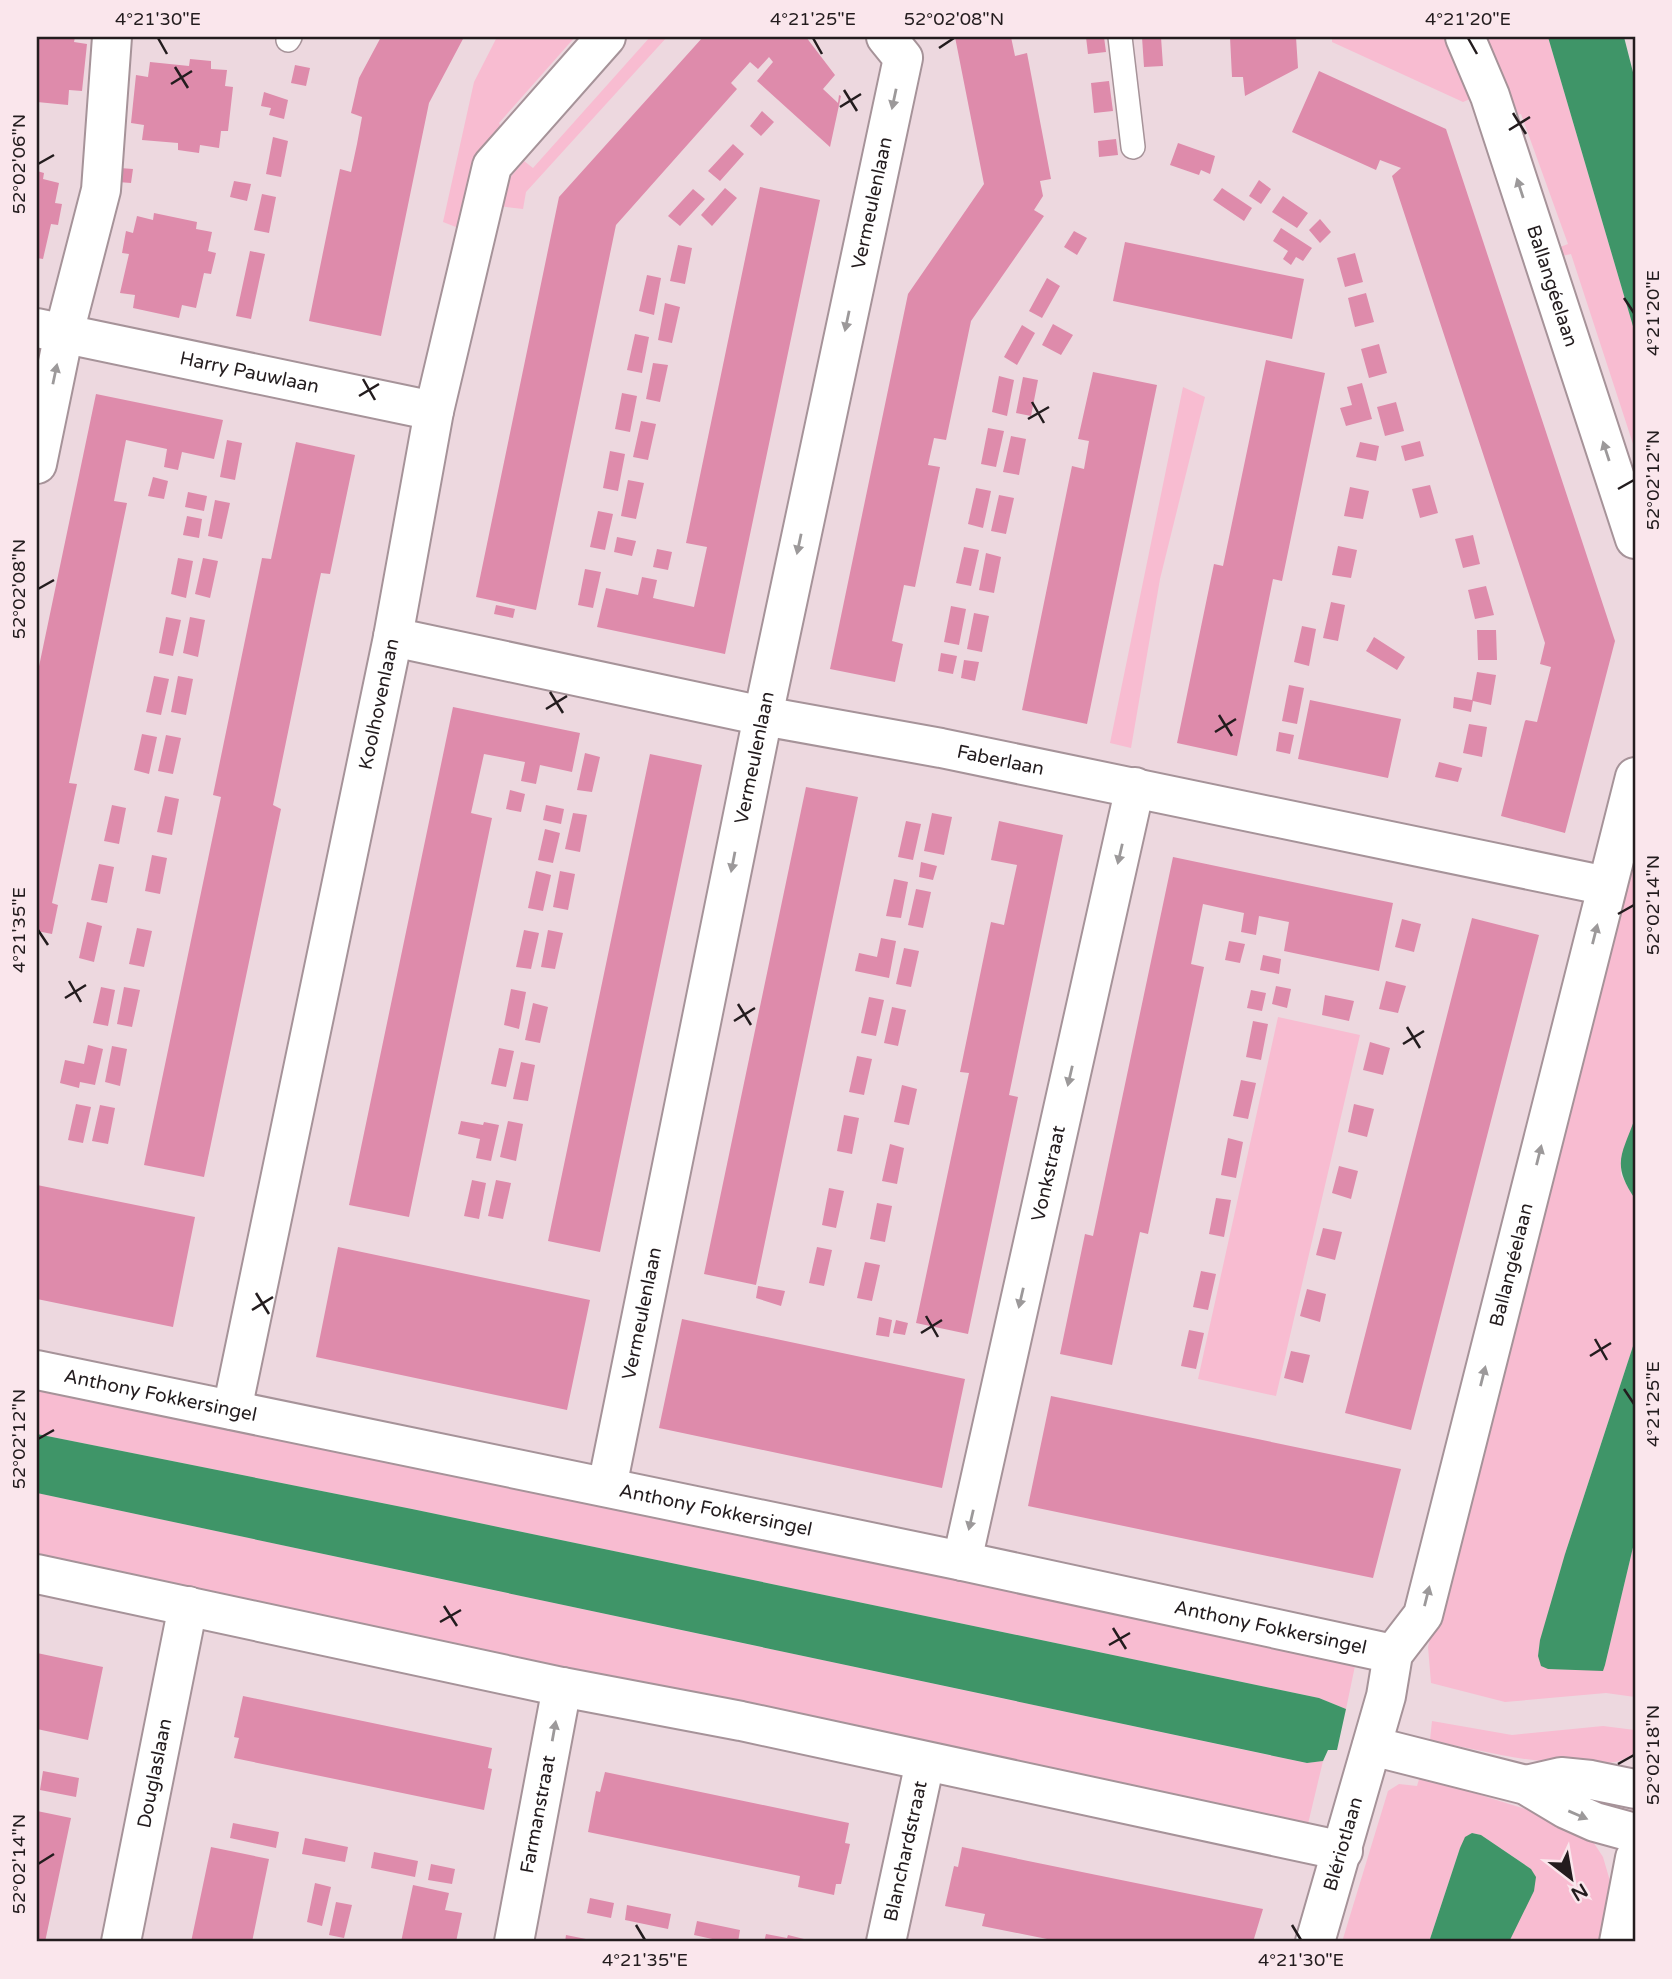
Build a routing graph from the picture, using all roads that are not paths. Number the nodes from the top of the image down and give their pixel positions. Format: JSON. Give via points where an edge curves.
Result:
{"nodes":[{"id":1,"x":112,"y":37,"type":"edge"},
{"id":2,"x":606,"y":37,"type":"edge"},
{"id":3,"x":886,"y":37,"type":"edge"},
{"id":4,"x":1120,"y":37,"type":"edge"},
{"id":5,"x":1465,"y":37,"type":"edge"},
{"id":6,"x":1133,"y":148,"type":"dead end"},
{"id":7,"x":50,"y":331,"type":"edge"},
{"id":8,"x":434,"y":411,"type":"junction"},
{"id":9,"x":37,"y":464,"type":"edge"},
{"id":10,"x":1635,"y":539,"type":"edge"},
{"id":11,"x":393,"y":637,"type":"junction"},
{"id":12,"x":763,"y":716,"type":"junction"},
{"id":13,"x":1635,"y":777,"type":"edge"},
{"id":14,"x":1135,"y":787,"type":"junction"},
{"id":15,"x":1607,"y":886,"type":"junction"},
{"id":16,"x":37,"y":1370,"type":"edge"},
{"id":17,"x":232,"y":1410,"type":"junction"},
{"id":18,"x":607,"y":1487,"type":"junction"},
{"id":19,"x":961,"y":1561,"type":"junction"},
{"id":20,"x":37,"y":1574,"type":"edge"},
{"id":21,"x":188,"y":1606,"type":"junction"},
{"id":22,"x":1394,"y":1654,"type":"junction"},
{"id":23,"x":562,"y":1687,"type":"junction"},
{"id":24,"x":1372,"y":1746,"type":"junction"},
{"id":25,"x":925,"y":1762,"type":"junction"},
{"id":26,"x":1525,"y":1785,"type":"junction"},
{"id":27,"x":1635,"y":1789,"type":"edge"},
{"id":28,"x":1635,"y":1833,"type":"edge"},
{"id":29,"x":1343,"y":1851,"type":"junction"},
{"id":30,"x":1635,"y":1858,"type":"edge"},
{"id":31,"x":121,"y":1942,"type":"edge"},
{"id":32,"x":514,"y":1942,"type":"edge"},
{"id":33,"x":886,"y":1942,"type":"edge"},
{"id":34,"x":1315,"y":1942,"type":"edge"},
{"id":35,"x":1619,"y":1942,"type":"edge"}],
"edges":[{"from":1,"to":7,"type":"street","via":[[101,190]]},
{"from":2,"to":8,"type":"street","name":"Koolhovenlaan","via":[[492,166]]},
{"from":3,"to":12,"type":"street","name":"Vermeulenlaan","one_way":true,"via":[[902,58]]},
{"from":4,"to":6,"type":"lane"},
{"from":10,"to":5,"type":"street","name":"Ballangéelaan","one_way":true,"via":[[1490,96]]},
{"from":7,"to":8,"type":"street","name":"Harry Pauwlaan"},
{"from":9,"to":7,"type":"street","one_way":true},
{"from":8,"to":11,"type":"street","name":"Koolhovenlaan"},
{"from":11,"to":12,"type":"street","name":"Faberlaan"},
{"from":11,"to":17,"type":"street","name":"Koolhovenlaan"},
{"from":12,"to":14,"type":"street","name":"Faberlaan"},
{"from":12,"to":18,"type":"street","name":"Vermeulenlaan","one_way":true},
{"from":13,"to":15,"type":"street","name":"Ballangéelaan"},
{"from":14,"to":15,"type":"street","name":"Faberlaan"},
{"from":14,"to":19,"type":"street","name":"Vonkstraat","one_way":true},
{"from":22,"to":15,"type":"street","name":"Ballangéelaan","one_way":true,"via":[[1423,1615]]},
{"from":16,"to":17,"type":"street","name":"Anthony Fokkersingel"},
{"from":17,"to":18,"type":"street","name":"Anthony Fokkersingel"},
{"from":18,"to":19,"type":"street","name":"Anthony Fokkersingel"},
{"from":19,"to":22,"type":"street","name":"Anthony Fokkersingel"},
{"from":20,"to":21,"type":"street"},
{"from":21,"to":23,"type":"street"},
{"from":21,"to":31,"type":"street","name":"Douglaslaan"},
{"from":22,"to":24,"type":"street","name":"Ballangéelaan"},
{"from":23,"to":25,"type":"street"},
{"from":32,"to":23,"type":"street","name":"Farmanstraat","one_way":true},
{"from":24,"to":26,"type":"street"},
{"from":24,"to":29,"type":"street","name":"Blériotlaan"},
{"from":25,"to":29,"type":"street"},
{"from":25,"to":33,"type":"street","name":"Blanchardstraat"},
{"from":26,"to":27,"type":"street","via":[[1561,1777]]},
{"from":26,"to":28,"type":"street","one_way":true,"via":[[1566,1810]]},
{"from":29,"to":34,"type":"street","name":"Blériotlaan"},
{"from":30,"to":35,"type":"street"}]}
